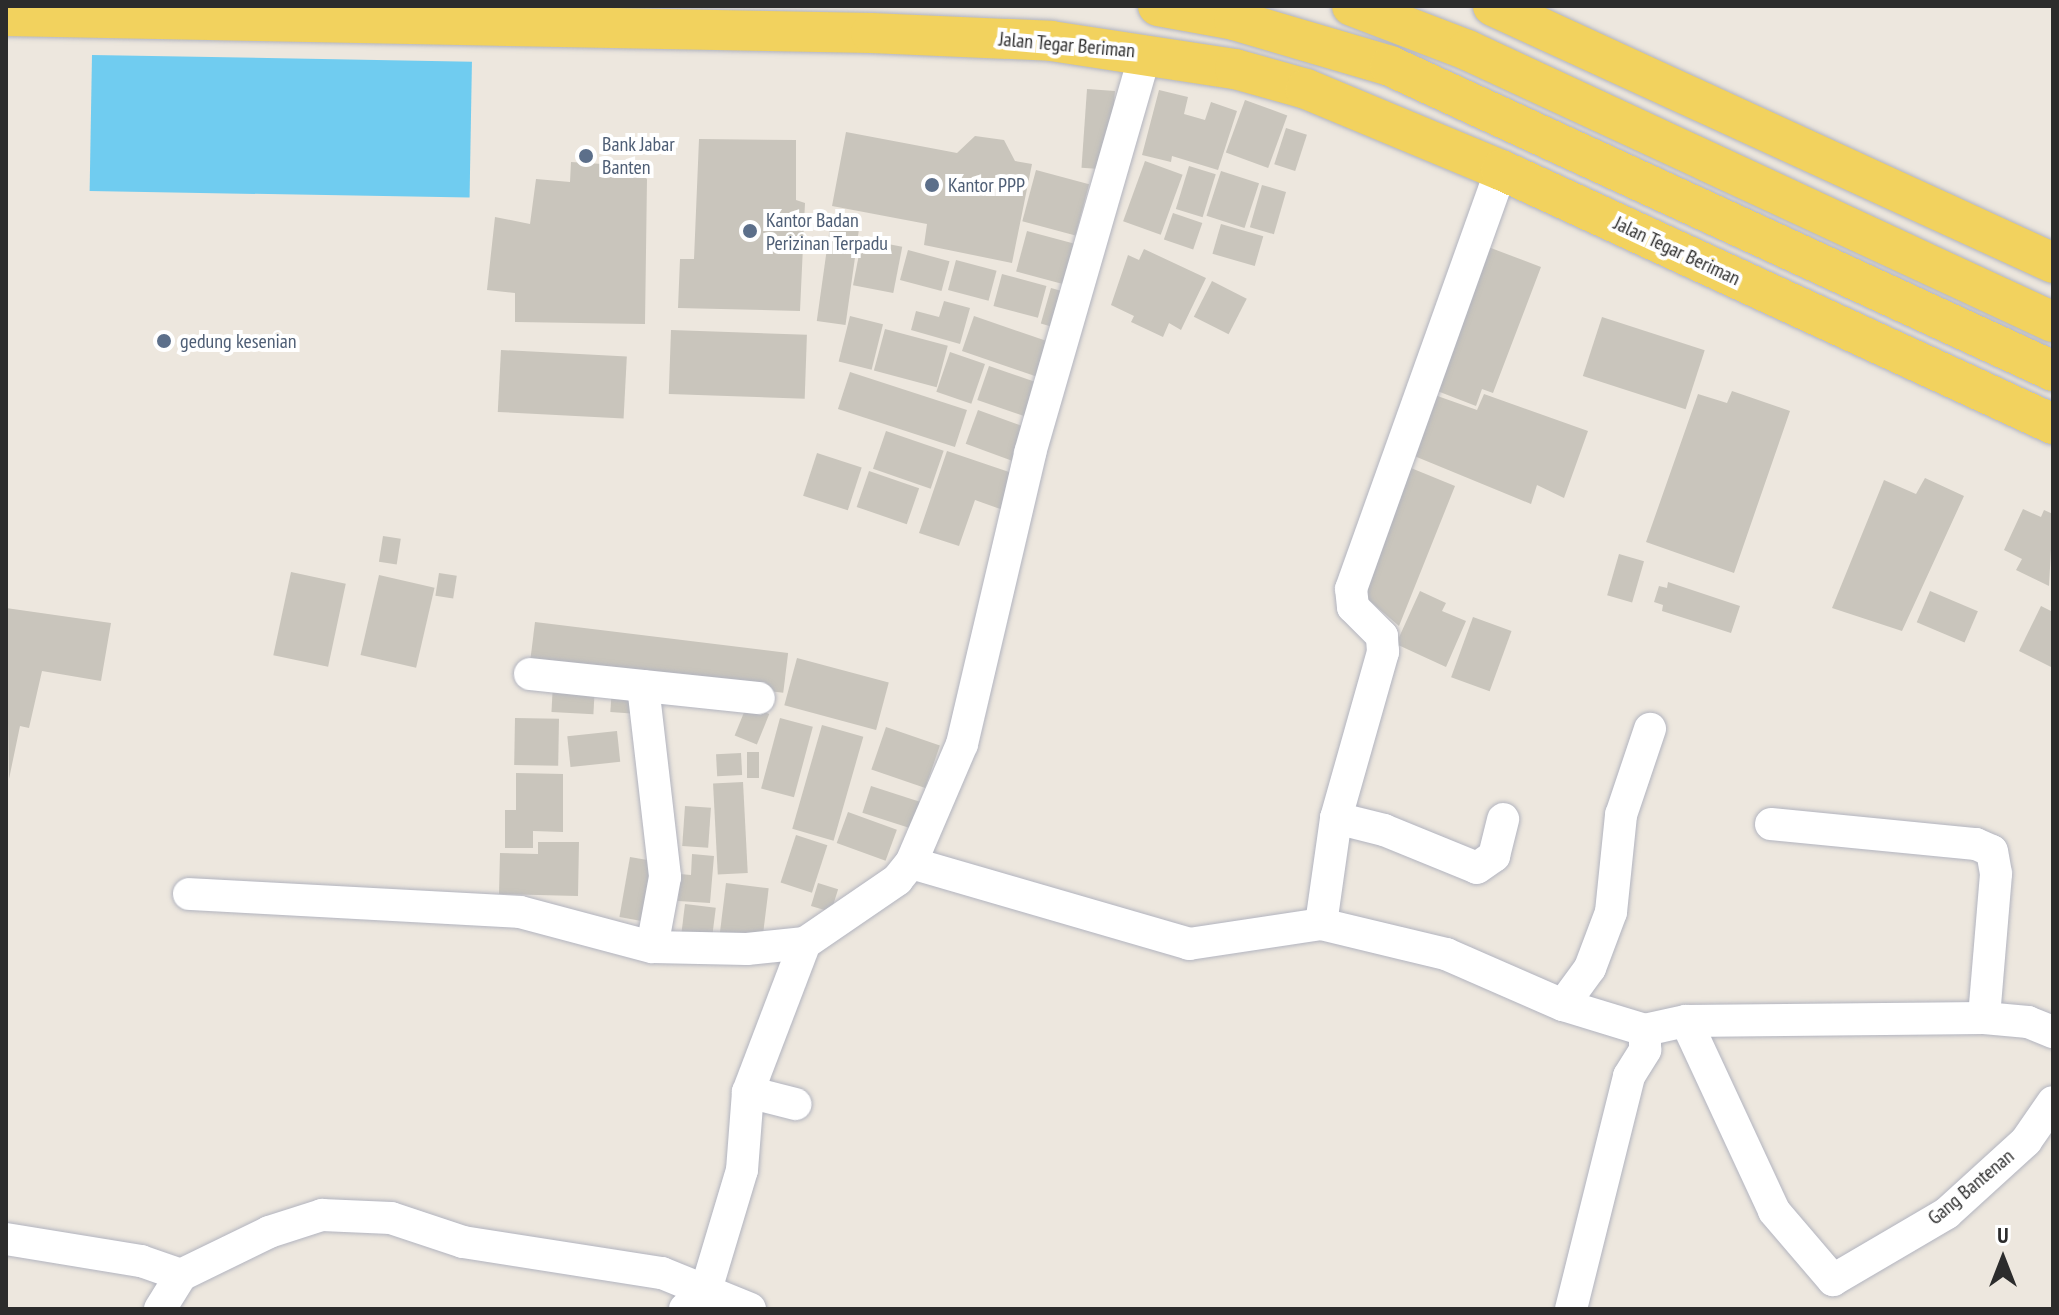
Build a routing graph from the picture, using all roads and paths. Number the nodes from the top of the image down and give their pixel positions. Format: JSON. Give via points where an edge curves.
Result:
{"nodes":[{"id":1,"x":1158,"y":6,"type":"edge"},
{"id":2,"x":1352,"y":6,"type":"edge"},
{"id":3,"x":1493,"y":6,"type":"edge"},
{"id":4,"x":56,"y":12,"type":"edge"},
{"id":5,"x":6,"y":16,"type":"edge"},
{"id":6,"x":1146,"y":52,"type":"junction"},
{"id":7,"x":1501,"y":170,"type":"junction"},
{"id":8,"x":2053,"y":263,"type":"edge"},
{"id":9,"x":2053,"y":322,"type":"edge"},
{"id":10,"x":2053,"y":371,"type":"edge"},
{"id":11,"x":2053,"y":424,"type":"edge"},
{"id":12,"x":530,"y":674,"type":"dead end"},
{"id":13,"x":643,"y":686,"type":"junction"},
{"id":14,"x":759,"y":698,"type":"dead end"},
{"id":15,"x":1650,"y":729,"type":"dead end"},
{"id":16,"x":1336,"y":818,"type":"junction"},
{"id":17,"x":1503,"y":819,"type":"dead end"},
{"id":18,"x":1771,"y":824,"type":"dead end"},
{"id":19,"x":911,"y":863,"type":"junction"},
{"id":20,"x":189,"y":894,"type":"dead end"},
{"id":21,"x":1321,"y":924,"type":"junction"},
{"id":22,"x":805,"y":943,"type":"junction"},
{"id":23,"x":652,"y":947,"type":"junction"},
{"id":24,"x":1563,"y":1005,"type":"junction"},
{"id":25,"x":1984,"y":1018,"type":"junction"},
{"id":26,"x":1686,"y":1021,"type":"junction"},
{"id":27,"x":1645,"y":1030,"type":"junction"},
{"id":28,"x":2053,"y":1032,"type":"edge"},
{"id":29,"x":748,"y":1092,"type":"junction"},
{"id":30,"x":2053,"y":1102,"type":"edge"},
{"id":31,"x":795,"y":1104,"type":"dead end"},
{"id":32,"x":6,"y":1239,"type":"edge"},
{"id":33,"x":181,"y":1275,"type":"junction"},
{"id":34,"x":696,"y":1300,"type":"edge"},
{"id":35,"x":160,"y":1309,"type":"edge"},
{"id":36,"x":750,"y":1309,"type":"edge"},
{"id":37,"x":1571,"y":1309,"type":"edge"}],
"edges":[{"from":1,"to":10,"type":"main road","via":[[1234,20],[1390,66]]},
{"from":2,"to":9,"type":"main road","via":[[1467,50]]},
{"from":3,"to":8,"type":"main road"},
{"from":4,"to":5,"type":"main road","name":"Jalan Tegar Beriman"},
{"from":4,"to":6,"type":"main road","name":"Jalan Tegar Beriman","via":[[871,33]]},
{"from":6,"to":7,"type":"main road","name":"Jalan Tegar Beriman","via":[[1306,89]]},
{"from":6,"to":19,"type":"street","via":[[1030,453],[962,744]]},
{"from":7,"to":11,"type":"main road","name":"Jalan Tegar Beriman"},
{"from":7,"to":16,"type":"street","via":[[1351,589],[1353,607],[1382,636],[1383,652]]},
{"from":12,"to":13,"type":"street"},
{"from":13,"to":14,"type":"street"},
{"from":13,"to":23,"type":"street","via":[[665,877]]},
{"from":15,"to":24,"type":"street","via":[[1621,815],[1611,912],[1590,968]]},
{"from":16,"to":17,"type":"street","via":[[1384,830],[1477,868],[1494,856]]},
{"from":16,"to":21,"type":"street"},
{"from":18,"to":25,"type":"street","via":[[1976,844],[1992,851],[1996,874]]},
{"from":19,"to":21,"type":"street","via":[[1189,944]]},
{"from":19,"to":22,"type":"street","via":[[897,880]]},
{"from":20,"to":23,"type":"street","via":[[520,912]]},
{"from":21,"to":24,"type":"street","via":[[1446,954]]},
{"from":22,"to":23,"type":"street","via":[[747,949]]},
{"from":22,"to":29,"type":"street"},
{"from":24,"to":27,"type":"street"},
{"from":25,"to":26,"type":"street"},
{"from":25,"to":28,"type":"street","via":[[2028,1022]]},
{"from":26,"to":27,"type":"street"},
{"from":26,"to":30,"type":"street","name":"Gang Bantenan","via":[[1774,1211],[1833,1280],[1947,1213],[2026,1141]]},
{"from":27,"to":37,"type":"street","via":[[1645,1050],[1629,1076]]},
{"from":29,"to":31,"type":"street"},
{"from":29,"to":34,"type":"street","via":[[742,1170]]},
{"from":32,"to":33,"type":"street","via":[[141,1261]]},
{"from":33,"to":34,"type":"street","via":[[269,1232],[322,1215],[391,1218],[463,1242],[662,1273]]},
{"from":33,"to":35,"type":"street"},
{"from":34,"to":36,"type":"street"}]}
